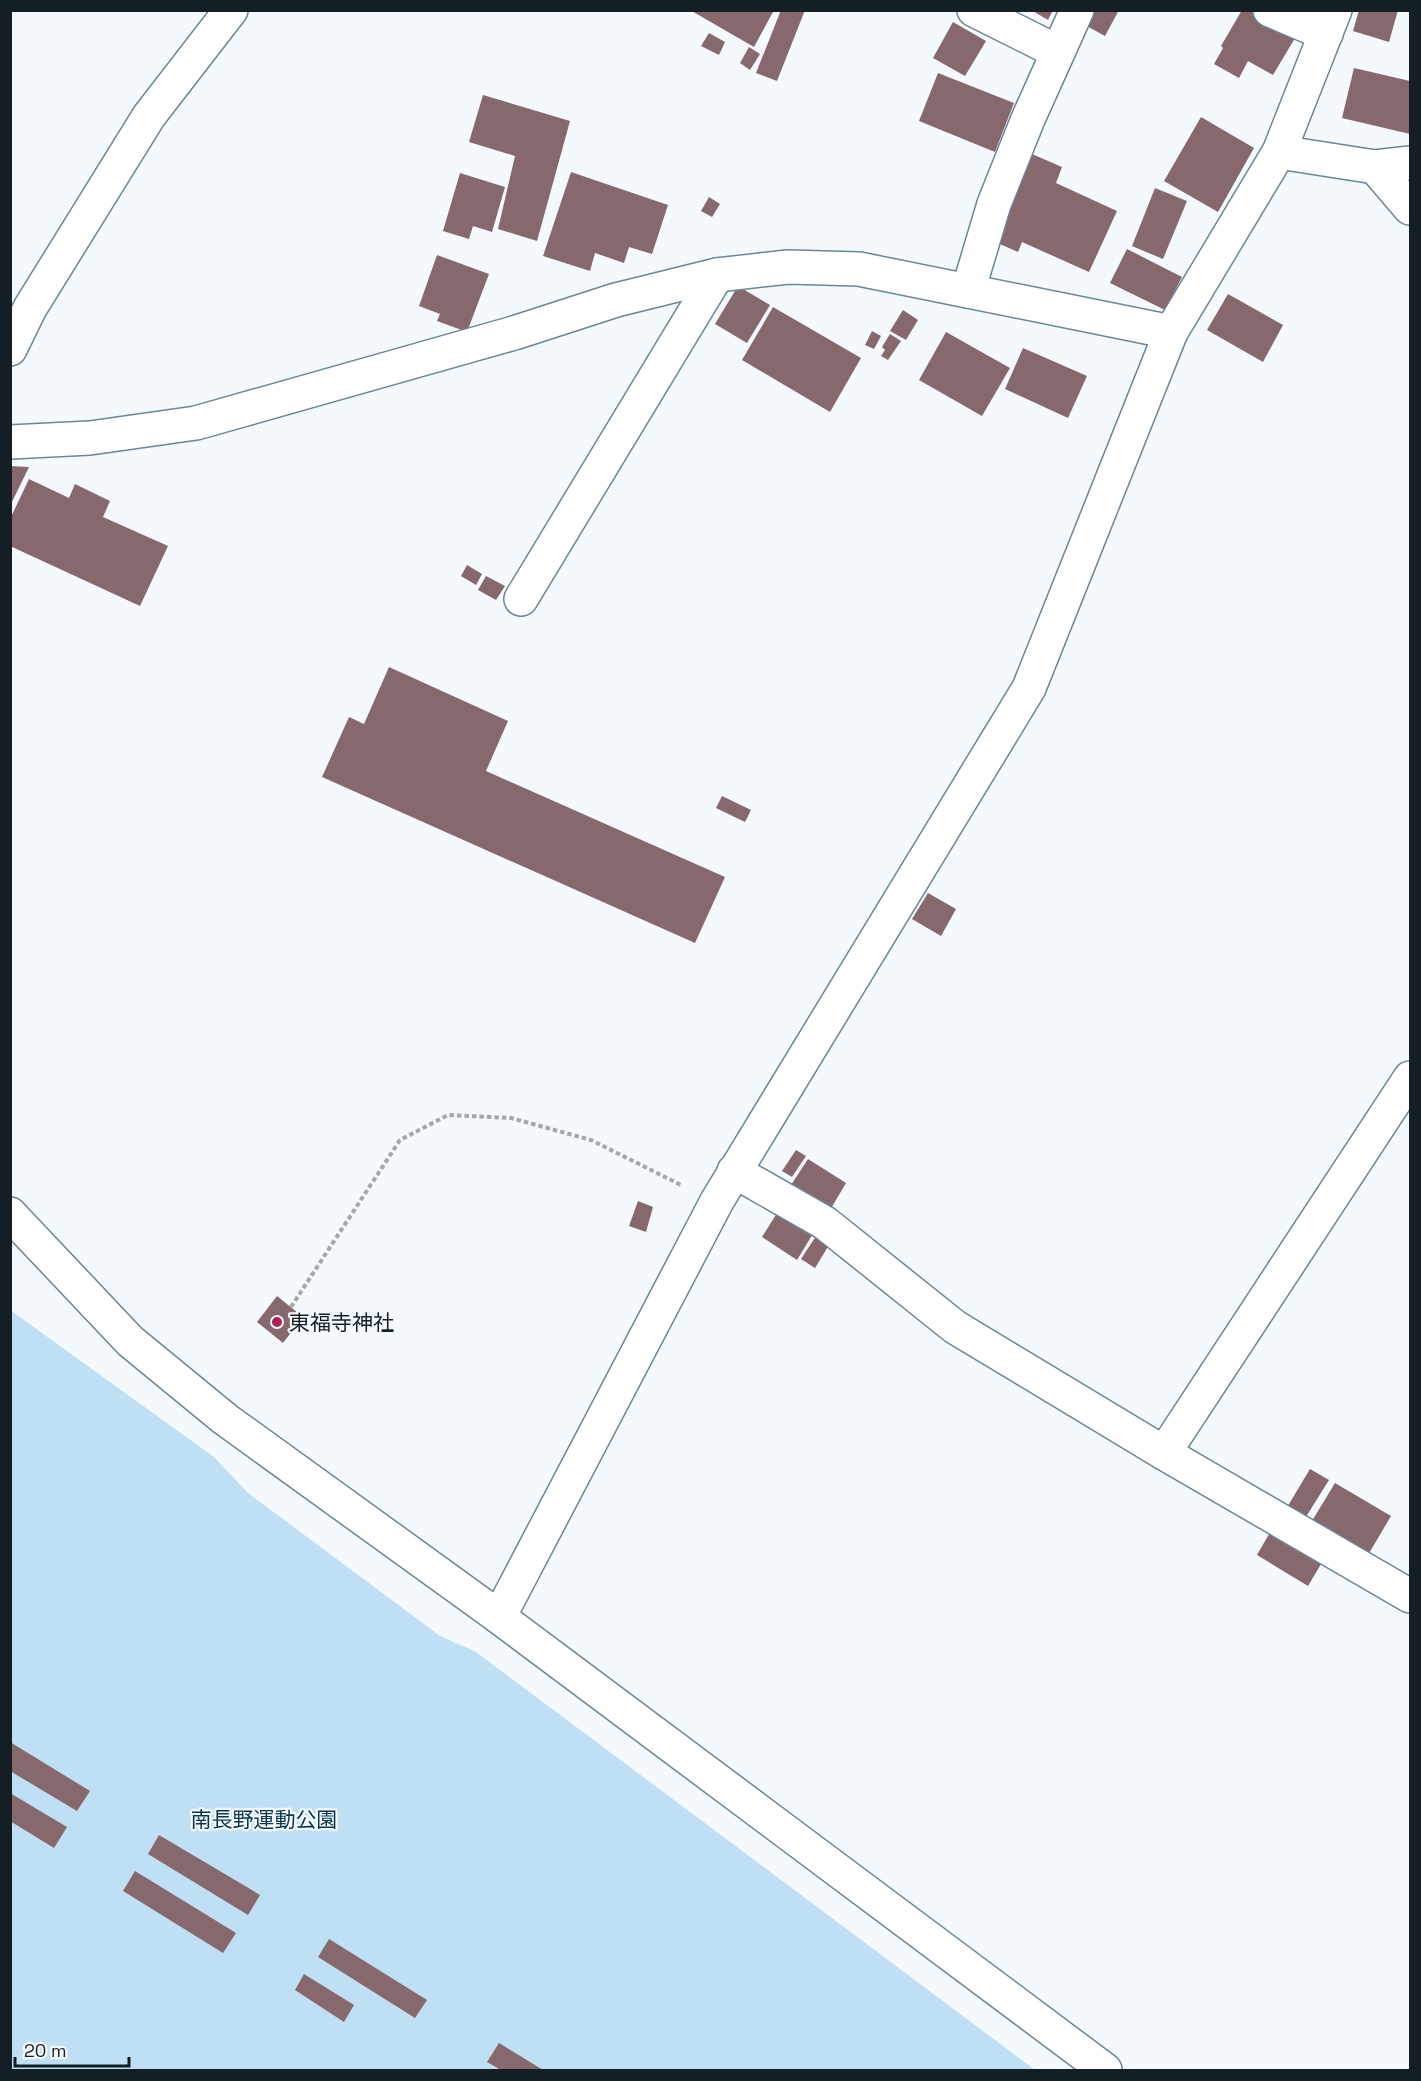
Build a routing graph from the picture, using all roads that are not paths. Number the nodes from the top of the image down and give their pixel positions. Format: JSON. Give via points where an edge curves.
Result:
{"nodes":[{"id":1,"x":231,"y":10,"type":"edge"},
{"id":2,"x":974,"y":10,"type":"edge"},
{"id":3,"x":1077,"y":10,"type":"edge"},
{"id":4,"x":1270,"y":10,"type":"edge"},
{"id":5,"x":1330,"y":22,"type":"edge"},
{"id":6,"x":1058,"y":52,"type":"junction"},
{"id":7,"x":1279,"y":152,"type":"junction"},
{"id":8,"x":1410,"y":163,"type":"edge"},
{"id":9,"x":1375,"y":167,"type":"junction"},
{"id":10,"x":1410,"y":208,"type":"edge"},
{"id":11,"x":717,"y":275,"type":"junction"},
{"id":12,"x":968,"y":291,"type":"junction"},
{"id":13,"x":1171,"y":332,"type":"junction"},
{"id":14,"x":10,"y":349,"type":"edge"},
{"id":15,"x":10,"y":442,"type":"edge"},
{"id":16,"x":521,"y":598,"type":"dead end"},
{"id":17,"x":1410,"y":1078,"type":"edge"},
{"id":18,"x":734,"y":1171,"type":"junction"},
{"id":19,"x":10,"y":1214,"type":"edge"},
{"id":20,"x":1164,"y":1453,"type":"junction"},
{"id":21,"x":1410,"y":1596,"type":"edge"},
{"id":22,"x":499,"y":1617,"type":"junction"},
{"id":23,"x":1105,"y":2070,"type":"edge"}],
"edges":[{"from":1,"to":14,"type":"street","via":[[149,116],[30,308]]},
{"from":2,"to":6,"type":"street"},
{"from":3,"to":6,"type":"street"},
{"from":4,"to":5,"type":"street"},
{"from":5,"to":7,"type":"street"},
{"from":6,"to":12,"type":"street","via":[[994,204]]},
{"from":7,"to":9,"type":"street"},
{"from":7,"to":13,"type":"street"},
{"from":8,"to":9,"type":"street"},
{"from":9,"to":10,"type":"street"},
{"from":11,"to":12,"type":"street","via":[[788,267],[860,269]]},
{"from":11,"to":15,"type":"street","via":[[616,300],[514,333],[196,423],[90,438]]},
{"from":11,"to":16,"type":"street"},
{"from":12,"to":13,"type":"street"},
{"from":13,"to":18,"type":"street","via":[[1029,688]]},
{"from":17,"to":20,"type":"street"},
{"from":18,"to":20,"type":"street","via":[[825,1223],[956,1327]]},
{"from":18,"to":22,"type":"street"},
{"from":19,"to":22,"type":"street","via":[[139,1348],[225,1419]]},
{"from":20,"to":21,"type":"street"},
{"from":22,"to":23,"type":"street"}]}
